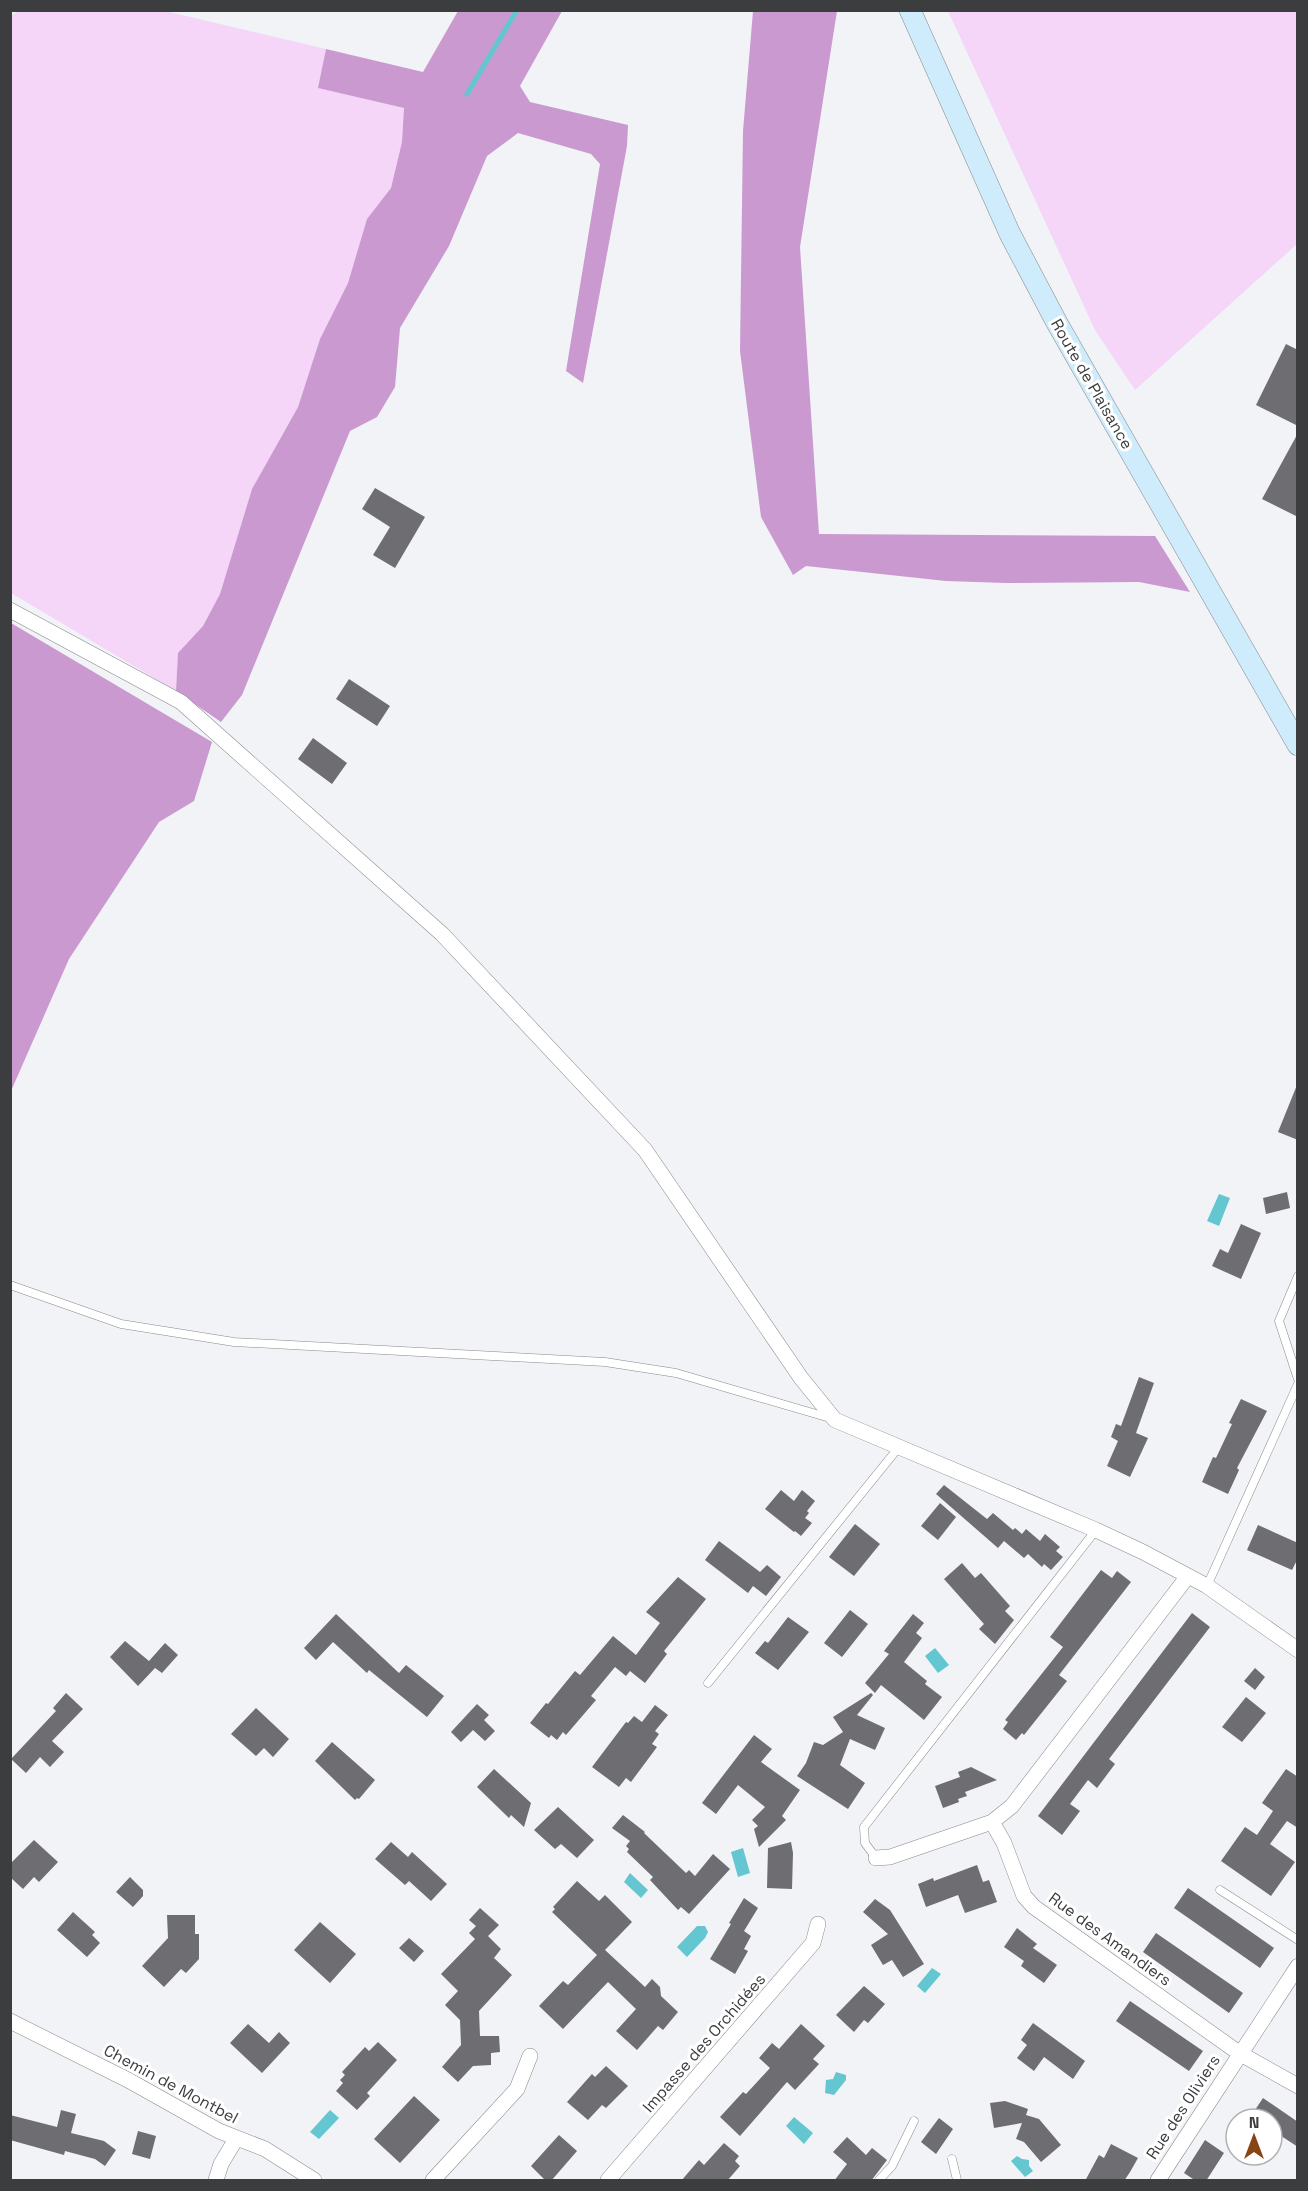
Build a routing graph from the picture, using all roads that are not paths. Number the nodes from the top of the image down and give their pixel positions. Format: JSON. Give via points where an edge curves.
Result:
{"nodes":[{"id":1,"x":910,"y":10,"type":"edge"},
{"id":2,"x":10,"y":610,"type":"edge"},
{"id":3,"x":1298,"y":745,"type":"edge"},
{"id":4,"x":1298,"y":1276,"type":"edge"},
{"id":5,"x":10,"y":1285,"type":"edge"},
{"id":6,"x":1298,"y":1382,"type":"edge"},
{"id":7,"x":835,"y":1420,"type":"junction"},
{"id":8,"x":899,"y":1447,"type":"junction"},
{"id":9,"x":1096,"y":1530,"type":"junction"},
{"id":10,"x":1188,"y":1576,"type":"junction"},
{"id":11,"x":1207,"y":1586,"type":"junction"},
{"id":12,"x":1298,"y":1650,"type":"edge"},
{"id":13,"x":708,"y":1683,"type":"dead end"},
{"id":14,"x":992,"y":1822,"type":"junction"},
{"id":15,"x":876,"y":1858,"type":"joint"},
{"id":16,"x":1220,"y":1890,"type":"dead end"},
{"id":17,"x":818,"y":1924,"type":"dead end"},
{"id":18,"x":1298,"y":1940,"type":"edge"},
{"id":19,"x":1298,"y":1966,"type":"edge"},
{"id":20,"x":10,"y":2021,"type":"edge"},
{"id":21,"x":1239,"y":2054,"type":"junction"},
{"id":22,"x":530,"y":2056,"type":"dead end"},
{"id":23,"x":1298,"y":2086,"type":"edge"},
{"id":24,"x":914,"y":2121,"type":"dead end"},
{"id":25,"x":236,"y":2139,"type":"junction"},
{"id":26,"x":951,"y":2159,"type":"dead end"},
{"id":27,"x":216,"y":2181,"type":"edge"},
{"id":28,"x":314,"y":2181,"type":"edge"},
{"id":29,"x":434,"y":2181,"type":"edge"},
{"id":30,"x":608,"y":2181,"type":"edge"},
{"id":31,"x":879,"y":2181,"type":"edge"},
{"id":32,"x":957,"y":2181,"type":"edge"},
{"id":33,"x":1158,"y":2181,"type":"edge"}],
"edges":[{"from":1,"to":3,"type":"main road","name":"Route de Plaisance","via":[[1005,223],[1057,323]]},
{"from":2,"to":7,"type":"street","via":[[181,702],[442,934],[645,1150],[801,1378]]},
{"from":4,"to":6,"type":"lane","via":[[1279,1321]]},
{"from":5,"to":7,"type":"lane","via":[[121,1324],[234,1342],[605,1362],[676,1373]]},
{"from":6,"to":11,"type":"lane"},
{"from":7,"to":8,"type":"street"},
{"from":8,"to":9,"type":"street"},
{"from":8,"to":13,"type":"lane"},
{"from":9,"to":10,"type":"street"},
{"from":9,"to":15,"type":"lane","via":[[864,1827],[865,1843]]},
{"from":10,"to":11,"type":"street"},
{"from":10,"to":14,"type":"street","via":[[1012,1806]]},
{"from":11,"to":12,"type":"street"},
{"from":14,"to":15,"type":"street","via":[[890,1857]]},
{"from":14,"to":21,"type":"street","name":"Rue des Amandiers","via":[[1005,1843],[1024,1896],[1034,1907]]},
{"from":16,"to":18,"type":"lane"},
{"from":17,"to":30,"type":"street","name":"Impasse des Orchidées","via":[[813,1943]]},
{"from":19,"to":21,"type":"street","name":"Rue des Oliviers"},
{"from":20,"to":25,"type":"street","name":"Chemin de Montbel"},
{"from":21,"to":23,"type":"street","name":"Rue des Amandiers"},
{"from":21,"to":33,"type":"street","name":"Rue des Oliviers"},
{"from":22,"to":29,"type":"street","via":[[517,2089]]},
{"from":24,"to":31,"type":"lane"},
{"from":25,"to":27,"type":"street","via":[[221,2163]]},
{"from":25,"to":28,"type":"street","name":"Chemin de Montbel","via":[[265,2149]]},
{"from":26,"to":32,"type":"lane"}]}
